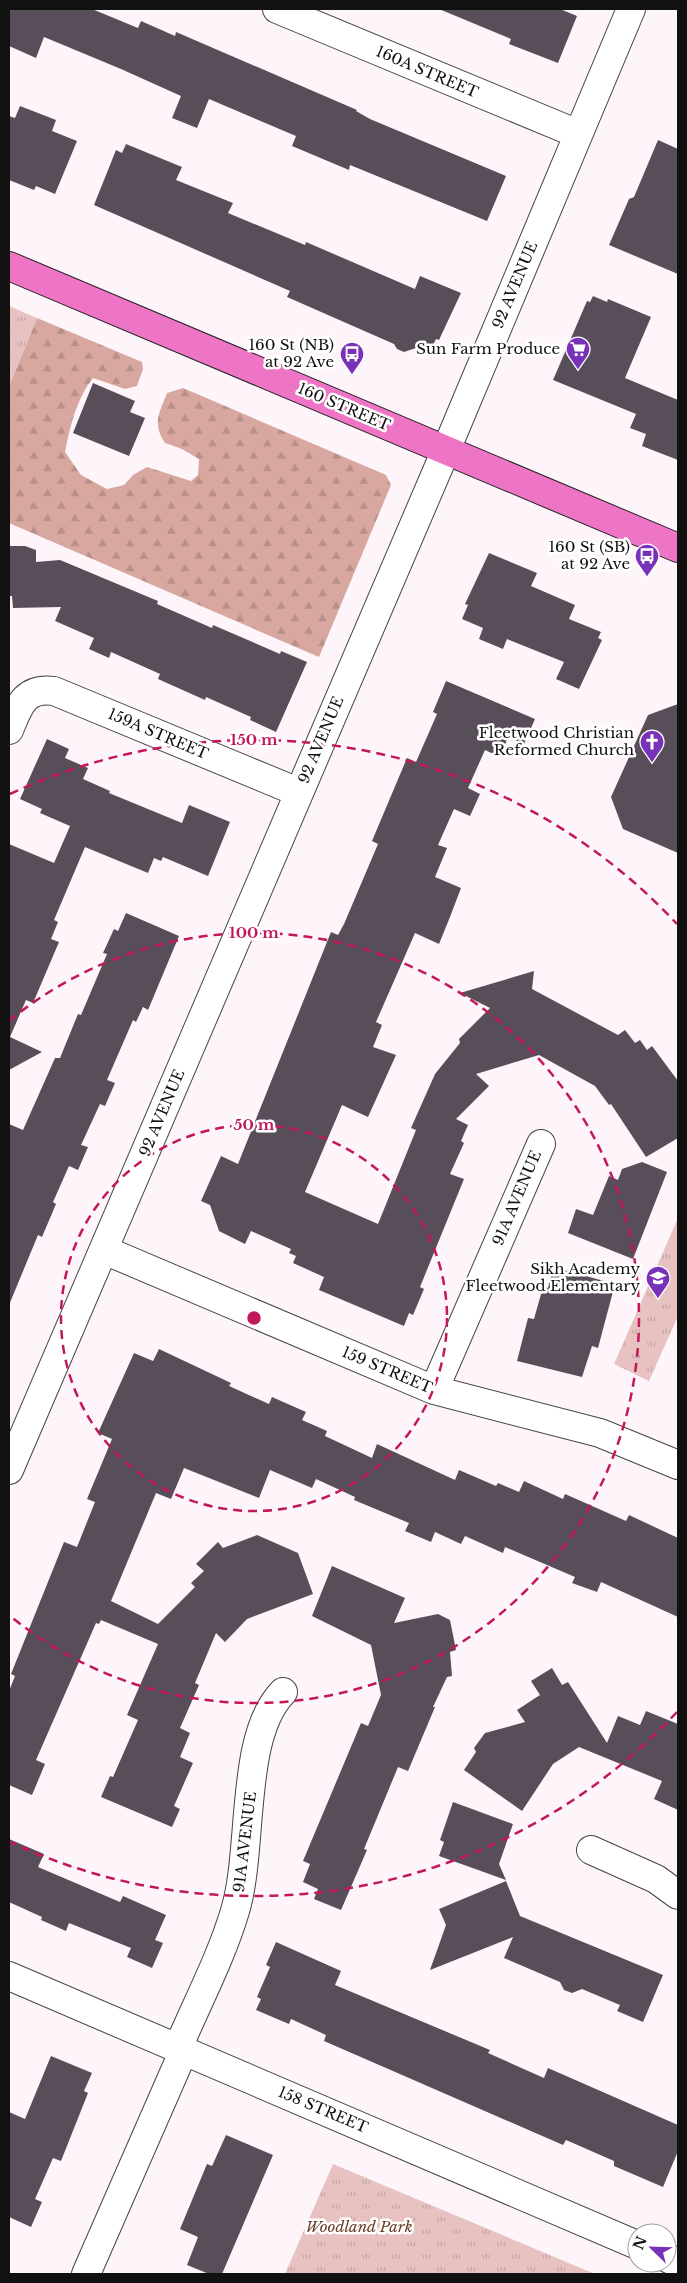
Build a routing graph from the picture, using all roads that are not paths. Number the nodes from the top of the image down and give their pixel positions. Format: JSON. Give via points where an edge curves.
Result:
{"nodes":[{"id":1,"x":277,"y":9,"type":"edge"},
{"id":2,"x":630,"y":9,"type":"edge"},
{"id":3,"x":578,"y":134,"type":"junction"},
{"id":4,"x":9,"y":266,"type":"edge"},
{"id":5,"x":446,"y":450,"type":"junction"},
{"id":6,"x":678,"y":548,"type":"edge"},
{"id":7,"x":9,"y":730,"type":"edge"},
{"id":8,"x":298,"y":792,"type":"junction"},
{"id":9,"x":541,"y":1144,"type":"dead end"},
{"id":10,"x":104,"y":1250,"type":"junction"},
{"id":11,"x":434,"y":1390,"type":"junction"},
{"id":12,"x":678,"y":1465,"type":"edge"},
{"id":13,"x":9,"y":1470,"type":"edge"},
{"id":14,"x":283,"y":1692,"type":"dead end"},
{"id":15,"x":591,"y":1850,"type":"dead end"},
{"id":16,"x":678,"y":1895,"type":"edge"},
{"id":17,"x":9,"y":1976,"type":"edge"},
{"id":18,"x":181,"y":2049,"type":"junction"},
{"id":19,"x":627,"y":2242,"type":"edge"},
{"id":20,"x":86,"y":2274,"type":"edge"}],
"edges":[{"from":1,"to":3,"type":"street","name":"160A STREET"},
{"from":2,"to":3,"type":"street","name":"92 AVENUE"},
{"from":3,"to":5,"type":"street","name":"92 AVENUE"},
{"from":4,"to":5,"type":"main road","name":"160 STREET"},
{"from":5,"to":6,"type":"main road","name":"160 STREET"},
{"from":5,"to":8,"type":"street","name":"92 AVENUE"},
{"from":7,"to":8,"type":"street","name":"159A STREET","via":[[20,703],[28,694],[44,689],[54,691]]},
{"from":8,"to":10,"type":"street","name":"92 AVENUE"},
{"from":9,"to":11,"type":"street","name":"91A AVENUE"},
{"from":10,"to":11,"type":"street","name":"159 STREET"},
{"from":10,"to":13,"type":"street","name":"92 AVENUE"},
{"from":11,"to":12,"type":"street","name":"159 STREET","via":[[600,1433]]},
{"from":14,"to":18,"type":"street","name":"91A AVENUE","via":[[266,1715],[255,1751],[242,1881],[235,1912]]},
{"from":15,"to":16,"type":"street","via":[[656,1879]]},
{"from":17,"to":18,"type":"street","name":"158 STREET"},
{"from":18,"to":19,"type":"street","name":"158 STREET"},
{"from":18,"to":20,"type":"street","name":"91A AVENUE"}]}
